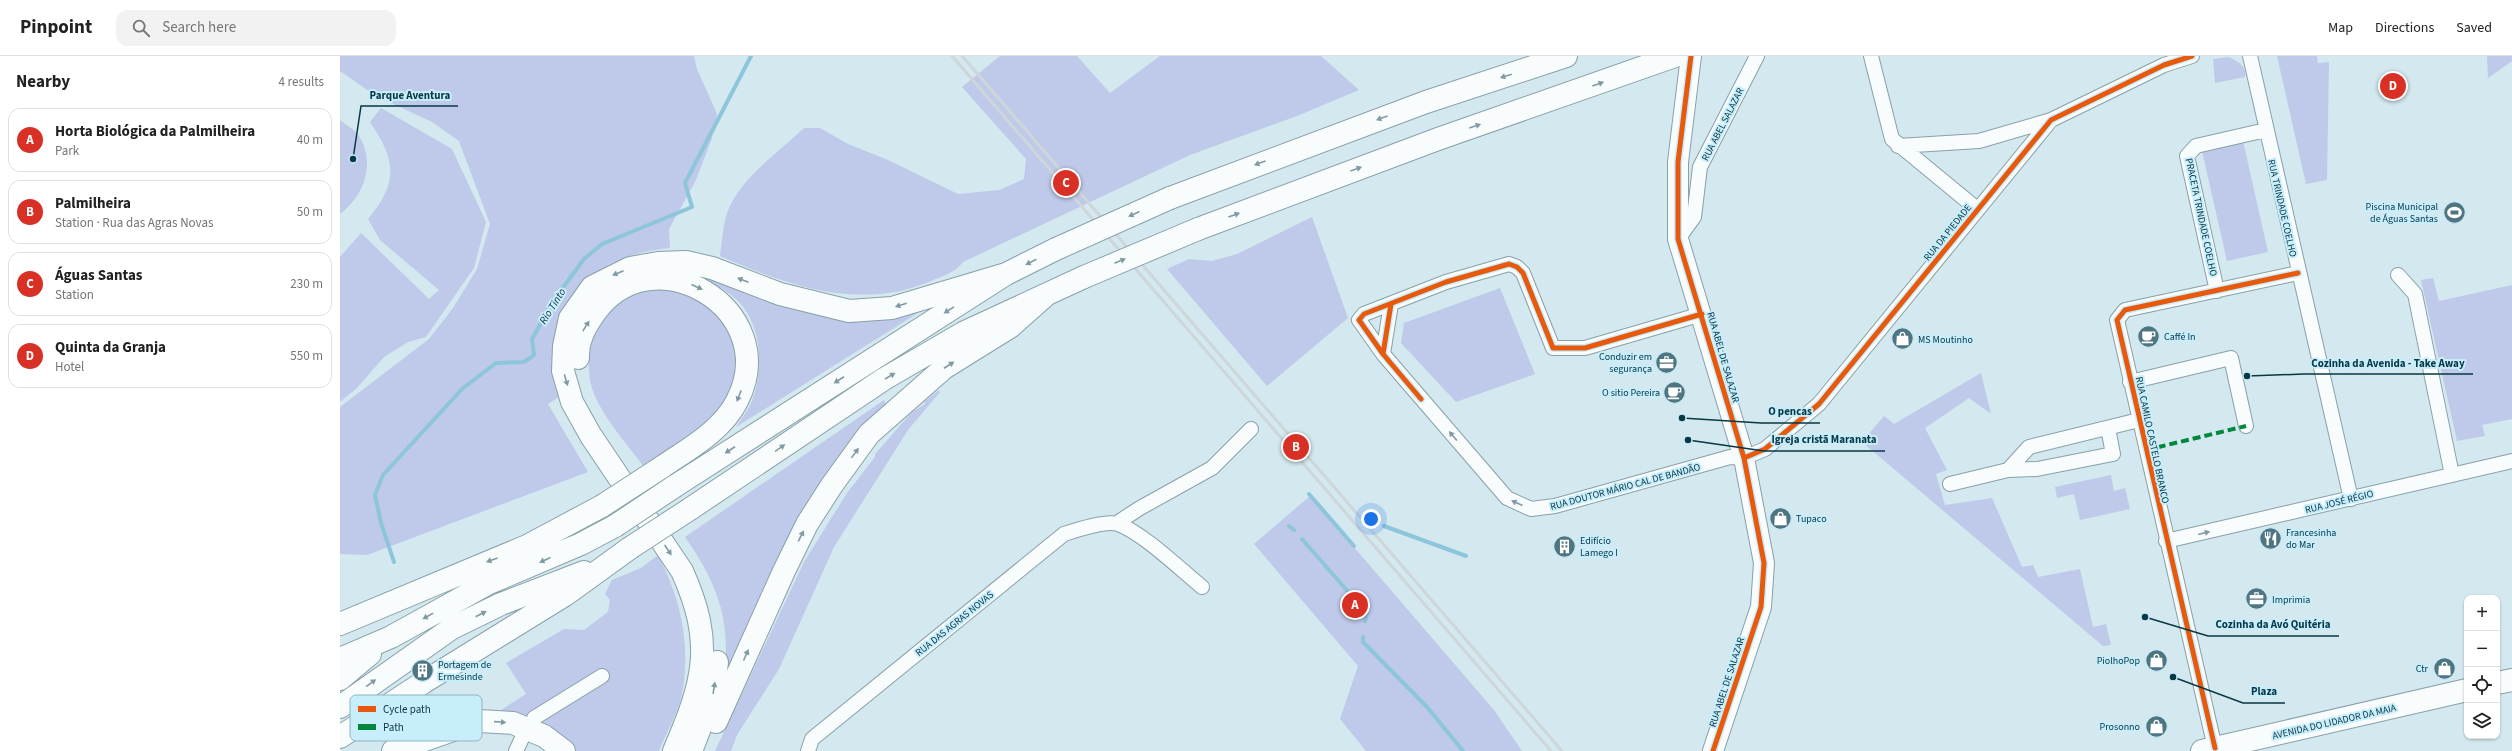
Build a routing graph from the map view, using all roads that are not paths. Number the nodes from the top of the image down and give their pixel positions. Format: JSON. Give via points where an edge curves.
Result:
{"nodes":[{"id":1,"x":1566,"y":56,"type":"edge"},
{"id":2,"x":1690,"y":56,"type":"edge"},
{"id":3,"x":1758,"y":56,"type":"edge"},
{"id":4,"x":1871,"y":56,"type":"edge"},
{"id":5,"x":2192,"y":56,"type":"edge"},
{"id":6,"x":2250,"y":56,"type":"edge"},
{"id":7,"x":1669,"y":58,"type":"edge"},
{"id":8,"x":2051,"y":120,"type":"junction"},
{"id":9,"x":2266,"y":130,"type":"junction"},
{"id":10,"x":1898,"y":146,"type":"junction"},
{"id":11,"x":1978,"y":209,"type":"junction"},
{"id":12,"x":1678,"y":239,"type":"junction"},
{"id":13,"x":1006,"y":274,"type":"junction"},
{"id":14,"x":2298,"y":274,"type":"junction"},
{"id":15,"x":2398,"y":275,"type":"dead end"},
{"id":16,"x":2217,"y":291,"type":"junction"},
{"id":17,"x":1046,"y":295,"type":"junction"},
{"id":18,"x":1391,"y":304,"type":"junction"},
{"id":19,"x":1702,"y":314,"type":"junction"},
{"id":20,"x":1383,"y":354,"type":"junction"},
{"id":21,"x":2130,"y":382,"type":"junction"},
{"id":22,"x":2138,"y":420,"type":"junction"},
{"id":23,"x":2246,"y":426,"type":"dead end"},
{"id":24,"x":2108,"y":428,"type":"junction"},
{"id":25,"x":1251,"y":429,"type":"dead end"},
{"id":26,"x":1744,"y":458,"type":"junction"},
{"id":27,"x":2512,"y":461,"type":"edge"},
{"id":28,"x":2008,"y":470,"type":"junction"},
{"id":29,"x":2452,"y":475,"type":"junction"},
{"id":30,"x":1950,"y":484,"type":"dead end"},
{"id":31,"x":2351,"y":499,"type":"junction"},
{"id":32,"x":1117,"y":523,"type":"junction"},
{"id":33,"x":2166,"y":542,"type":"junction"},
{"id":34,"x":602,"y":566,"type":"junction"},
{"id":35,"x":1202,"y":587,"type":"dead end"},
{"id":36,"x":360,"y":616,"type":"junction"},
{"id":37,"x":340,"y":624,"type":"edge"},
{"id":38,"x":340,"y":630,"type":"edge"},
{"id":39,"x":391,"y":637,"type":"junction"},
{"id":40,"x":340,"y":660,"type":"edge"},
{"id":41,"x":602,"y":676,"type":"dead end"},
{"id":42,"x":340,"y":679,"type":"edge"},
{"id":43,"x":2512,"y":680,"type":"edge"},
{"id":44,"x":2500,"y":682,"type":"edge"},
{"id":45,"x":2464,"y":691,"type":"edge"},
{"id":46,"x":357,"y":695,"type":"edge"},
{"id":47,"x":404,"y":695,"type":"edge"},
{"id":48,"x":350,"y":700,"type":"edge"},
{"id":49,"x":340,"y":707,"type":"edge"},
{"id":50,"x":534,"y":718,"type":"dead end"},
{"id":51,"x":482,"y":720,"type":"edge"},
{"id":52,"x":350,"y":730,"type":"edge"},
{"id":53,"x":523,"y":736,"type":"dead end"},
{"id":54,"x":340,"y":737,"type":"edge"},
{"id":55,"x":421,"y":741,"type":"edge"},
{"id":56,"x":434,"y":741,"type":"edge"},
{"id":57,"x":2208,"y":750,"type":"edge"},
{"id":58,"x":393,"y":751,"type":"edge"},
{"id":59,"x":419,"y":751,"type":"edge"},
{"id":60,"x":516,"y":751,"type":"edge"},
{"id":61,"x":564,"y":751,"type":"edge"},
{"id":62,"x":674,"y":751,"type":"edge"},
{"id":63,"x":691,"y":751,"type":"edge"},
{"id":64,"x":703,"y":751,"type":"edge"},
{"id":65,"x":808,"y":751,"type":"edge"},
{"id":66,"x":1713,"y":751,"type":"edge"}],
"edges":[{"from":1,"to":13,"type":"main road","one_way":true,"bridge":true,"via":[[1426,102],[1170,198]]},
{"from":2,"to":12,"type":"street","name":"RUA ABEL DE SALAZAR","via":[[1678,162]]},
{"from":3,"to":12,"type":"street","name":"RUA ABEL SALAZAR","via":[[1700,167],[1694,217]]},
{"from":4,"to":10,"type":"street","via":[[1892,139]]},
{"from":5,"to":8,"type":"street","name":"RUA DA PIEDADE","via":[[2164,65]]},
{"from":6,"to":9,"type":"street","name":"RUA TRINDADE COELHO"},
{"from":17,"to":7,"type":"main road","one_way":true,"bridge":true,"via":[[1198,229],[1438,138]]},
{"from":8,"to":10,"type":"street","via":[[1979,140]]},
{"from":8,"to":11,"type":"street","name":"RUA DA PIEDADE"},
{"from":9,"to":14,"type":"street","name":"RUA TRINDADE COELHO"},
{"from":9,"to":16,"type":"street","name":"PRACETA TRINDADE COELHO","via":[[2196,146],[2187,156]]},
{"from":10,"to":11,"type":"street"},
{"from":11,"to":26,"type":"street","name":"RUA DA PIEDADE","via":[[1819,404],[1765,449]]},
{"from":12,"to":19,"type":"street","name":"RUA ABEL DE SALAZAR"},
{"from":13,"to":39,"type":"main road","one_way":true,"bridge":true,"via":[[615,526],[581,544],[487,584]]},
{"from":13,"to":62,"type":"main road","one_way":true,"via":[[892,308],[849,311],[780,294],[712,268],[686,262],[658,263],[630,268],[592,287],[570,318],[564,346],[563,371],[572,402],[591,436],[682,571],[693,594],[699,618],[703,660],[701,680]]},
{"from":14,"to":16,"type":"street","name":"RUA CAMILO CASTELO BRANCO"},
{"from":14,"to":31,"type":"street","name":"RUA TRINDADE COELHO"},
{"from":15,"to":29,"type":"street","via":[[2415,294]]},
{"from":16,"to":21,"type":"street","name":"RUA CAMILO CASTELO BRANCO","via":[[2124,310],[2117,320]]},
{"from":34,"to":17,"type":"main road","one_way":true,"bridge":true,"via":[[884,379],[963,333]]},
{"from":64,"to":17,"type":"main road","one_way":true,"via":[[807,524],[869,434],[944,368],[1010,327]]},
{"from":18,"to":19,"type":"street","name":"RUA DOUTOR MÁRIO CAL DE BANDÃO","via":[[1446,282],[1508,264],[1517,266],[1523,273],[1553,348],[1585,348]]},
{"from":18,"to":20,"type":"street"},
{"from":18,"to":20,"type":"street","name":"RUA DOUTOR MÁRIO CAL DE BANDÃO","via":[[1364,314],[1359,320]]},
{"from":19,"to":26,"type":"street","name":"RUA ABEL DE SALAZAR"},
{"from":26,"to":20,"type":"street","name":"RUA DOUTOR MÁRIO CAL DE BANDÃO","one_way":true,"via":[[1730,457],[1555,506],[1531,509],[1507,498]]},
{"from":21,"to":22,"type":"street","name":"RUA CAMILO CASTELO BRANCO"},
{"from":21,"to":23,"type":"street","via":[[2231,358]]},
{"from":22,"to":24,"type":"street"},
{"from":22,"to":33,"type":"street","name":"RUA CAMILO CASTELO BRANCO"},
{"from":24,"to":28,"type":"street","via":[[2028,447]]},
{"from":24,"to":28,"type":"street","via":[[2113,454],[2037,469]]},
{"from":25,"to":32,"type":"street","name":"RUA DAS AGRAS NOVAS","via":[[1212,468]]},
{"from":26,"to":66,"type":"street","name":"RUA ABEL DE SALAZAR","via":[[1764,563],[1761,607]]},
{"from":27,"to":29,"type":"street","name":"RUA JOSÉ RÉGIO"},
{"from":28,"to":30,"type":"street"},
{"from":29,"to":31,"type":"street","name":"RUA JOSÉ RÉGIO"},
{"from":33,"to":31,"type":"street","name":"RUA JOSÉ RÉGIO","one_way":true},
{"from":32,"to":35,"type":"street","via":[[1141,538]]},
{"from":32,"to":65,"type":"street","name":"RUA DAS AGRAS NOVAS","via":[[1086,527],[1064,534],[812,739]]},
{"from":33,"to":57,"type":"street","name":"RUA CAMILO CASTELO BRANCO"},
{"from":46,"to":34,"type":"main road","one_way":true,"via":[[452,628],[501,604]]},
{"from":34,"to":47,"type":"main road","via":[[565,595]]},
{"from":36,"to":37,"type":"main road"},
{"from":36,"to":38,"type":"main road"},
{"from":63,"to":36,"type":"main road","one_way":true,"bridge":true,"via":[[713,695],[718,664],[713,616],[703,584],[684,547],[603,427],[586,397],[578,372],[578,353],[583,330],[603,301],[619,289],[636,282],[665,279],[690,284],[707,291],[725,307],[740,331],[746,360],[745,380],[736,402],[721,423],[662,467],[602,506],[527,546]]},
{"from":39,"to":40,"type":"main road"},
{"from":39,"to":42,"type":"main road"},
{"from":41,"to":50,"type":"street"},
{"from":43,"to":44,"type":"main road"},
{"from":45,"to":57,"type":"main road","name":"AVENIDA DO LIDADOR DA MAIA"},
{"from":49,"to":48,"type":"main road","one_way":true},
{"from":51,"to":61,"type":"main road","one_way":true,"via":[[513,723],[544,736]]},
{"from":52,"to":54,"type":"main road"},
{"from":53,"to":60,"type":"street"},
{"from":55,"to":58,"type":"main road"},
{"from":56,"to":59,"type":"main road"}]}
